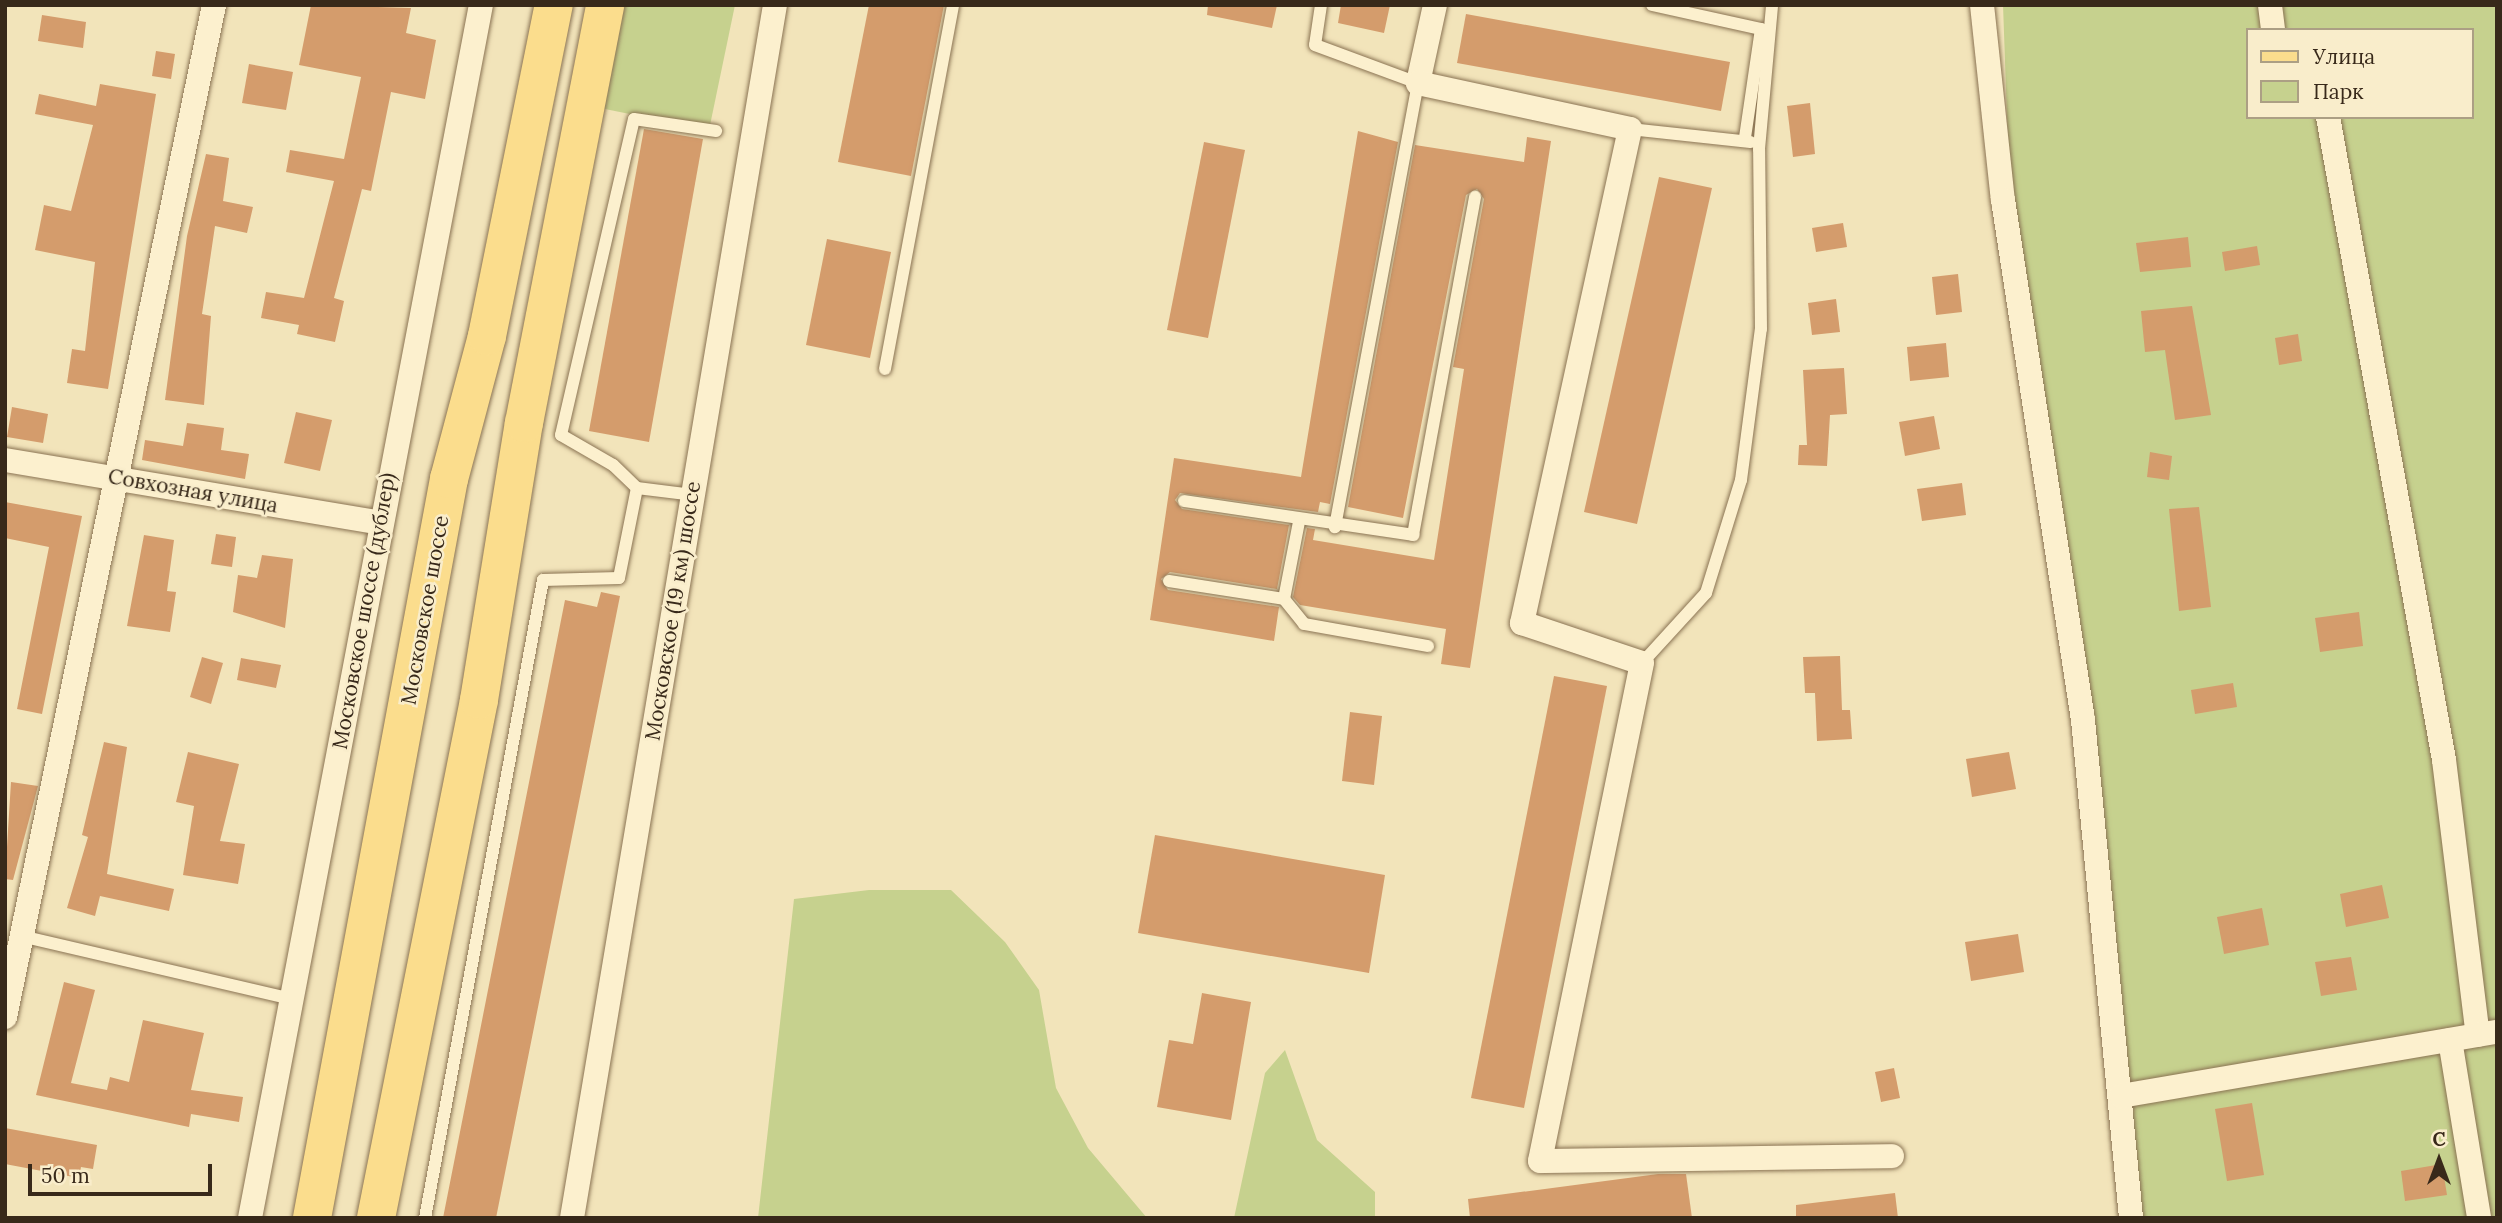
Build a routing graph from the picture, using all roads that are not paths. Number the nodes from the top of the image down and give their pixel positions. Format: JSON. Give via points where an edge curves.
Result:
{"nodes":[{"id":1,"x":214,"y":5,"type":"edge"},
{"id":2,"x":481,"y":5,"type":"edge"},
{"id":3,"x":554,"y":5,"type":"edge"},
{"id":4,"x":605,"y":5,"type":"edge"},
{"id":5,"x":775,"y":5,"type":"edge"},
{"id":6,"x":953,"y":5,"type":"edge"},
{"id":7,"x":1321,"y":5,"type":"edge"},
{"id":8,"x":1435,"y":5,"type":"edge"},
{"id":9,"x":1652,"y":5,"type":"edge"},
{"id":10,"x":1772,"y":5,"type":"edge"},
{"id":11,"x":1982,"y":5,"type":"edge"},
{"id":12,"x":2270,"y":5,"type":"edge"},
{"id":13,"x":2273,"y":28,"type":"edge"},
{"id":14,"x":1766,"y":29,"type":"junction"},
{"id":15,"x":1418,"y":83,"type":"junction"},
{"id":16,"x":2328,"y":119,"type":"edge"},
{"id":17,"x":1630,"y":129,"type":"junction"},
{"id":18,"x":716,"y":131,"type":"dead end"},
{"id":19,"x":1745,"y":137,"type":"junction"},
{"id":20,"x":1759,"y":149,"type":"junction"},
{"id":21,"x":1475,"y":197,"type":"dead end"},
{"id":22,"x":487,"y":336,"type":"junction"},
{"id":23,"x":539,"y":340,"type":"junction"},
{"id":24,"x":885,"y":369,"type":"dead end"},
{"id":25,"x":469,"y":413,"type":"junction"},
{"id":26,"x":524,"y":423,"type":"junction"},
{"id":27,"x":5,"y":460,"type":"edge"},
{"id":28,"x":118,"y":478,"type":"junction"},
{"id":29,"x":637,"y":488,"type":"junction"},
{"id":30,"x":693,"y":495,"type":"junction"},
{"id":31,"x":1184,"y":501,"type":"dead end"},
{"id":32,"x":1299,"y":522,"type":"junction"},
{"id":33,"x":380,"y":523,"type":"junction"},
{"id":34,"x":1335,"y":527,"type":"junction"},
{"id":35,"x":1169,"y":581,"type":"dead end"},
{"id":36,"x":1284,"y":599,"type":"junction"},
{"id":37,"x":1428,"y":646,"type":"dead end"},
{"id":38,"x":1642,"y":663,"type":"junction"},
{"id":39,"x":21,"y":936,"type":"junction"},
{"id":40,"x":292,"y":999,"type":"junction"},
{"id":41,"x":5,"y":1017,"type":"edge"},
{"id":42,"x":2487,"y":1034,"type":"edge"},
{"id":43,"x":2450,"y":1040,"type":"junction"},
{"id":44,"x":2121,"y":1096,"type":"junction"},
{"id":45,"x":1892,"y":1156,"type":"dead end"},
{"id":46,"x":250,"y":1218,"type":"edge"},
{"id":47,"x":312,"y":1218,"type":"edge"},
{"id":48,"x":376,"y":1218,"type":"edge"},
{"id":49,"x":425,"y":1218,"type":"edge"},
{"id":50,"x":572,"y":1218,"type":"edge"},
{"id":51,"x":2131,"y":1218,"type":"edge"},
{"id":52,"x":2479,"y":1218,"type":"edge"}],
"edges":[{"from":1,"to":28,"type":"street"},
{"from":2,"to":33,"type":"street","name":"Московское шоссе (дублер)"},
{"from":3,"to":22,"type":"main road","name":"Московское шоссе"},
{"from":4,"to":23,"type":"main road"},
{"from":5,"to":30,"type":"street","name":"Московское (19 км) шоссе"},
{"from":6,"to":24,"type":"lane"},
{"from":7,"to":15,"type":"lane","via":[[1315,45]]},
{"from":8,"to":15,"type":"street"},
{"from":9,"to":14,"type":"lane"},
{"from":10,"to":14,"type":"lane"},
{"from":11,"to":44,"type":"street","via":[[2012,268],[2083,720]]},
{"from":12,"to":13,"type":"street"},
{"from":14,"to":19,"type":"lane"},
{"from":14,"to":20,"type":"lane"},
{"from":15,"to":17,"type":"street"},
{"from":15,"to":34,"type":"lane"},
{"from":16,"to":42,"type":"street","via":[[2444,760]]},
{"from":17,"to":19,"type":"lane"},
{"from":17,"to":38,"type":"street","via":[[1522,623]]},
{"from":18,"to":29,"type":"lane","via":[[634,119],[561,435],[613,465]]},
{"from":19,"to":20,"type":"lane"},
{"from":20,"to":38,"type":"lane","via":[[1761,329],[1741,480],[1706,593]]},
{"from":21,"to":34,"type":"lane","via":[[1419,525],[1404,538]]},
{"from":22,"to":23,"type":"main road","via":[[510,358],[527,354]]},
{"from":22,"to":25,"type":"main road","name":"Московское шоссе"},
{"from":23,"to":26,"type":"main road"},
{"from":25,"to":26,"type":"main road","via":[[485,399],[505,396]]},
{"from":25,"to":47,"type":"main road","name":"Московское шоссе","via":[[449,479]]},
{"from":26,"to":48,"type":"main road","via":[[479,700]]},
{"from":27,"to":28,"type":"street","name":"Совхозная улица"},
{"from":28,"to":33,"type":"street","name":"Совхозная улица"},
{"from":28,"to":39,"type":"street"},
{"from":29,"to":30,"type":"lane"},
{"from":29,"to":49,"type":"lane","via":[[620,578],[543,580]]},
{"from":30,"to":50,"type":"street","name":"Московское (19 км) шоссе"},
{"from":31,"to":32,"type":"lane"},
{"from":32,"to":34,"type":"lane"},
{"from":32,"to":36,"type":"lane"},
{"from":33,"to":40,"type":"street","name":"Московское шоссе (дублер)"},
{"from":35,"to":36,"type":"lane"},
{"from":36,"to":37,"type":"lane","via":[[1304,624]]},
{"from":38,"to":45,"type":"street","via":[[1540,1161]]},
{"from":39,"to":40,"type":"lane"},
{"from":39,"to":41,"type":"street"},
{"from":40,"to":46,"type":"street","name":"Московское шоссе (дублер)"},
{"from":42,"to":43,"type":"street"},
{"from":43,"to":44,"type":"street"},
{"from":43,"to":52,"type":"street"},
{"from":44,"to":51,"type":"street"}]}
